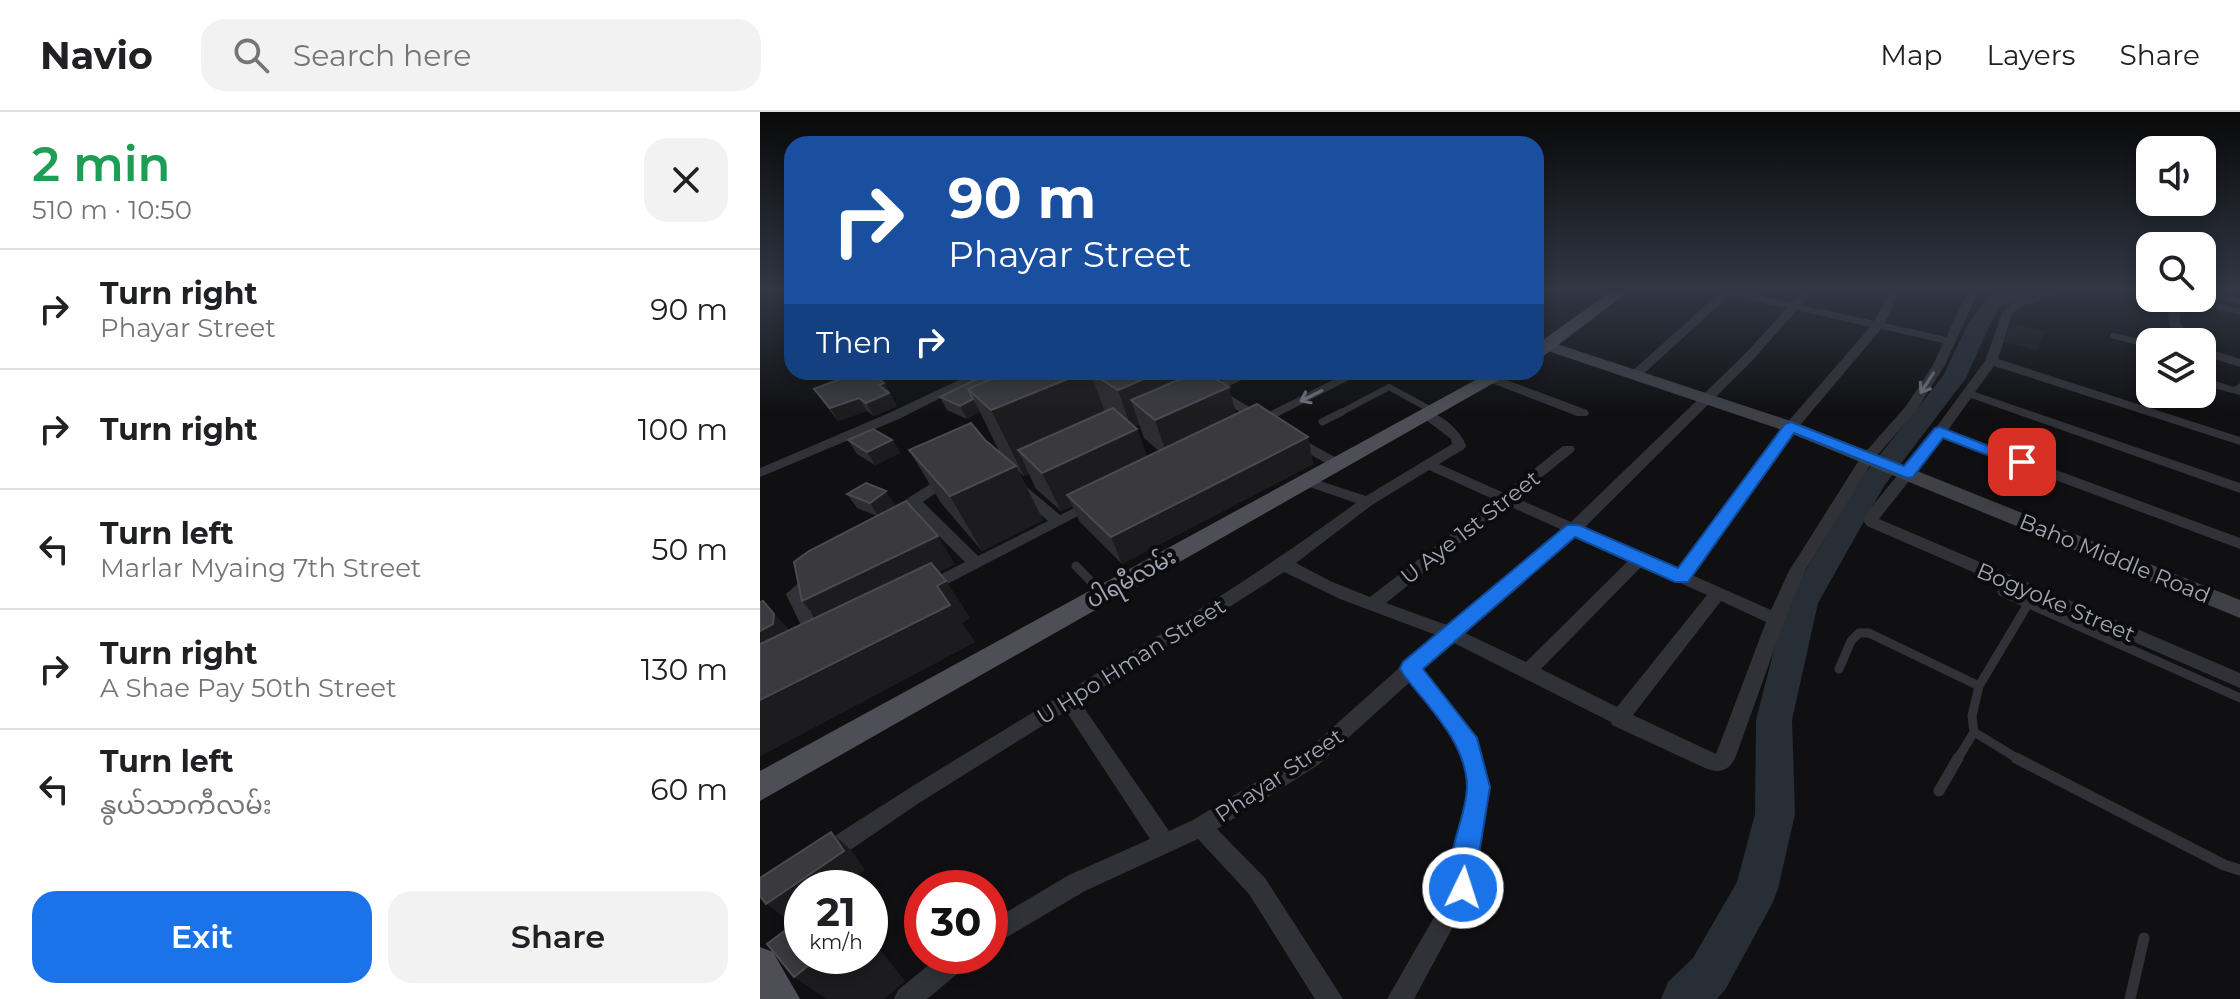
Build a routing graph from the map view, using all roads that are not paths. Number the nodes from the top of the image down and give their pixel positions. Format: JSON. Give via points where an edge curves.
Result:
{"nodes":[{"id":1,"x":1564,"y":330,"type":"edge"},
{"id":2,"x":1684,"y":330,"type":"edge"},
{"id":3,"x":1774,"y":330,"type":"edge"},
{"id":4,"x":1873,"y":330,"type":"edge"},
{"id":5,"x":1903,"y":330,"type":"edge"},
{"id":6,"x":1956,"y":330,"type":"edge"},
{"id":7,"x":2001,"y":330,"type":"edge"},
{"id":8,"x":2114,"y":336,"type":"dead end"},
{"id":9,"x":1951,"y":341,"type":"junction"},
{"id":10,"x":2136,"y":342,"type":"edge"},
{"id":11,"x":1544,"y":344,"type":"edge"},
{"id":12,"x":1544,"y":348,"type":"edge"},
{"id":13,"x":2216,"y":355,"type":"edge"},
{"id":14,"x":1991,"y":361,"type":"junction"},
{"id":15,"x":2240,"y":363,"type":"edge"},
{"id":16,"x":1635,"y":375,"type":"junction"},
{"id":17,"x":969,"y":380,"type":"edge"},
{"id":18,"x":1191,"y":380,"type":"edge"},
{"id":19,"x":1239,"y":380,"type":"edge"},
{"id":20,"x":1343,"y":380,"type":"edge"},
{"id":21,"x":1492,"y":380,"type":"edge"},
{"id":22,"x":1508,"y":380,"type":"edge"},
{"id":23,"x":2216,"y":385,"type":"edge"},
{"id":24,"x":2240,"y":387,"type":"edge"},
{"id":25,"x":1967,"y":393,"type":"junction"},
{"id":26,"x":1212,"y":396,"type":"junction"},
{"id":27,"x":1707,"y":399,"type":"junction"},
{"id":28,"x":1430,"y":413,"type":"junction"},
{"id":29,"x":1582,"y":413,"type":"dead end"},
{"id":30,"x":1262,"y":421,"type":"junction"},
{"id":31,"x":1322,"y":422,"type":"dead end"},
{"id":32,"x":1791,"y":427,"type":"junction"},
{"id":33,"x":1940,"y":432,"type":"junction"},
{"id":34,"x":1234,"y":434,"type":"edge"},
{"id":35,"x":2240,"y":441,"type":"edge"},
{"id":36,"x":1568,"y":449,"type":"dead end"},
{"id":37,"x":1870,"y":458,"type":"junction"},
{"id":38,"x":1337,"y":464,"type":"junction"},
{"id":39,"x":1429,"y":465,"type":"junction"},
{"id":40,"x":965,"y":467,"type":"edge"},
{"id":41,"x":1904,"y":472,"type":"junction"},
{"id":42,"x":760,"y":473,"type":"edge"},
{"id":43,"x":1306,"y":481,"type":"junction"},
{"id":44,"x":1021,"y":482,"type":"dead end"},
{"id":45,"x":2240,"y":488,"type":"edge"},
{"id":46,"x":1111,"y":495,"type":"edge"},
{"id":47,"x":1505,"y":499,"type":"junction"},
{"id":48,"x":913,"y":501,"type":"junction"},
{"id":49,"x":1367,"y":502,"type":"junction"},
{"id":50,"x":1058,"y":522,"type":"junction"},
{"id":51,"x":877,"y":529,"type":"edge"},
{"id":52,"x":1573,"y":529,"type":"junction"},
{"id":53,"x":2240,"y":544,"type":"edge"},
{"id":54,"x":1640,"y":559,"type":"junction"},
{"id":55,"x":976,"y":564,"type":"junction"},
{"id":56,"x":1284,"y":564,"type":"junction"},
{"id":57,"x":830,"y":566,"type":"edge"},
{"id":58,"x":1076,"y":566,"type":"dead end"},
{"id":59,"x":1682,"y":577,"type":"junction"},
{"id":60,"x":2002,"y":592,"type":"dead end"},
{"id":61,"x":1718,"y":593,"type":"junction"},
{"id":62,"x":1103,"y":594,"type":"junction"},
{"id":63,"x":910,"y":597,"type":"edge"},
{"id":64,"x":1373,"y":604,"type":"junction"},
{"id":65,"x":2028,"y":604,"type":"junction"},
{"id":66,"x":2240,"y":609,"type":"edge"},
{"id":67,"x":1776,"y":619,"type":"junction"},
{"id":68,"x":1449,"y":634,"type":"junction"},
{"id":69,"x":818,"y":643,"type":"edge"},
{"id":70,"x":1410,"y":668,"type":"junction"},
{"id":71,"x":1839,"y":669,"type":"dead end"},
{"id":72,"x":1528,"y":671,"type":"junction"},
{"id":73,"x":2240,"y":681,"type":"edge"},
{"id":74,"x":1979,"y":686,"type":"junction"},
{"id":75,"x":2240,"y":698,"type":"edge"},
{"id":76,"x":1068,"y":699,"type":"junction"},
{"id":77,"x":1619,"y":719,"type":"junction"},
{"id":78,"x":1974,"y":732,"type":"junction"},
{"id":79,"x":760,"y":787,"type":"edge"},
{"id":80,"x":1939,"y":791,"type":"dead end"},
{"id":81,"x":1201,"y":827,"type":"junction"},
{"id":82,"x":1165,"y":843,"type":"junction"},
{"id":83,"x":811,"y":864,"type":"edge"},
{"id":84,"x":2240,"y":870,"type":"edge"},
{"id":85,"x":1008,"y":924,"type":"edge"},
{"id":86,"x":2144,"y":938,"type":"dead end"},
{"id":87,"x":760,"y":965,"type":"edge"},
{"id":88,"x":937,"y":974,"type":"edge"},
{"id":89,"x":781,"y":999,"type":"edge"},
{"id":90,"x":907,"y":999,"type":"edge"},
{"id":91,"x":1330,"y":999,"type":"edge"},
{"id":92,"x":1400,"y":999,"type":"edge"},
{"id":93,"x":2130,"y":999,"type":"edge"}],
"edges":[{"from":1,"to":11,"type":"main road"},
{"from":2,"to":16,"type":"street"},
{"from":3,"to":27,"type":"street","name":"Phayar Street"},
{"from":4,"to":32,"type":"street"},
{"from":5,"to":9,"type":"street"},
{"from":6,"to":9,"type":"street"},
{"from":7,"to":14,"type":"street"},
{"from":8,"to":10,"type":"street"},
{"from":9,"to":37,"type":"street","one_way":true,"via":[[1911,408]]},
{"from":12,"to":16,"type":"street","name":"Baho Middle Road"},
{"from":13,"to":15,"type":"street"},
{"from":14,"to":25,"type":"street"},
{"from":14,"to":35,"type":"street"},
{"from":16,"to":27,"type":"street","name":"Baho Middle Road"},
{"from":17,"to":42,"type":"street"},
{"from":18,"to":26,"type":"street"},
{"from":19,"to":26,"type":"street"},
{"from":20,"to":30,"type":"street","one_way":true},
{"from":21,"to":28,"type":"main road","name":"ပါရမီလမ်း"},
{"from":22,"to":29,"type":"street"},
{"from":23,"to":24,"type":"street","via":[[2238,392]]},
{"from":25,"to":33,"type":"street"},
{"from":25,"to":45,"type":"street"},
{"from":26,"to":30,"type":"street"},
{"from":27,"to":32,"type":"street","name":"Baho Middle Road"},
{"from":27,"to":52,"type":"street","name":"Phayar Street"},
{"from":28,"to":31,"type":"lane","via":[[1389,387]]},
{"from":28,"to":38,"type":"main road","name":"ပါရမီလမ်း"},
{"from":28,"to":39,"type":"street","name":"U Hpo Hman Street","via":[[1461,444]]},
{"from":30,"to":34,"type":"street"},
{"from":30,"to":38,"type":"street"},
{"from":32,"to":37,"type":"street","name":"Baho Middle Road"},
{"from":32,"to":59,"type":"street"},
{"from":33,"to":41,"type":"street"},
{"from":33,"to":53,"type":"street"},
{"from":36,"to":47,"type":"street","name":"U Aye 1st Street"},
{"from":37,"to":41,"type":"street","name":"Baho Middle Road"},
{"from":37,"to":67,"type":"street","via":[[1797,571]]},
{"from":38,"to":43,"type":"main road","name":"ပါရမီလမ်း"},
{"from":39,"to":47,"type":"street"},
{"from":39,"to":49,"type":"street","name":"U Hpo Hman Street"},
{"from":40,"to":48,"type":"street"},
{"from":41,"to":66,"type":"street","name":"Baho Middle Road"},
{"from":41,"to":73,"type":"street","name":"Bogyoke Street","via":[[1872,522]]},
{"from":43,"to":49,"type":"street"},
{"from":43,"to":62,"type":"main road","name":"ပါရမီလမ်း"},
{"from":44,"to":50,"type":"street"},
{"from":46,"to":50,"type":"street"},
{"from":47,"to":52,"type":"street"},
{"from":47,"to":64,"type":"street","name":"U Aye 1st Street"},
{"from":48,"to":51,"type":"street"},
{"from":48,"to":55,"type":"street"},
{"from":49,"to":56,"type":"street","name":"U Hpo Hman Street"},
{"from":50,"to":55,"type":"street"},
{"from":52,"to":54,"type":"street"},
{"from":52,"to":68,"type":"street","name":"Phayar Street"},
{"from":54,"to":59,"type":"street"},
{"from":54,"to":72,"type":"street"},
{"from":55,"to":63,"type":"street"},
{"from":56,"to":64,"type":"street","via":[[1312,581]]},
{"from":56,"to":76,"type":"street","name":"U Hpo Hman Street"},
{"from":57,"to":69,"type":"street","via":[[794,594]]},
{"from":58,"to":62,"type":"lane"},
{"from":59,"to":61,"type":"street"},
{"from":60,"to":65,"type":"lane"},
{"from":61,"to":67,"type":"street"},
{"from":61,"to":77,"type":"street"},
{"from":62,"to":79,"type":"main road","name":"ပါရမီလမ်း"},
{"from":64,"to":68,"type":"street"},
{"from":65,"to":74,"type":"lane"},
{"from":65,"to":75,"type":"lane"},
{"from":67,"to":77,"type":"street","via":[[1720,763]]},
{"from":68,"to":70,"type":"street","name":"Phayar Street"},
{"from":68,"to":72,"type":"street"},
{"from":70,"to":81,"type":"street","name":"Phayar Street","via":[[1311,759]]},
{"from":70,"to":92,"type":"street","via":[[1469,744],[1479,787],[1463,888]]},
{"from":71,"to":74,"type":"lane","via":[[1851,641],[1859,633],[1869,633]]},
{"from":72,"to":77,"type":"street"},
{"from":74,"to":78,"type":"lane"},
{"from":76,"to":82,"type":"street"},
{"from":76,"to":83,"type":"street","name":"U Hpo Hman Street"},
{"from":78,"to":80,"type":"lane"},
{"from":78,"to":84,"type":"lane","via":[[2000,750]]},
{"from":81,"to":82,"type":"street","name":"Phayar Street"},
{"from":81,"to":91,"type":"street","via":[[1257,886]]},
{"from":82,"to":85,"type":"street","name":"Phayar Street","via":[[1077,883]]},
{"from":86,"to":93,"type":"lane"},
{"from":87,"to":89,"type":"main road"},
{"from":88,"to":90,"type":"street"}]}
